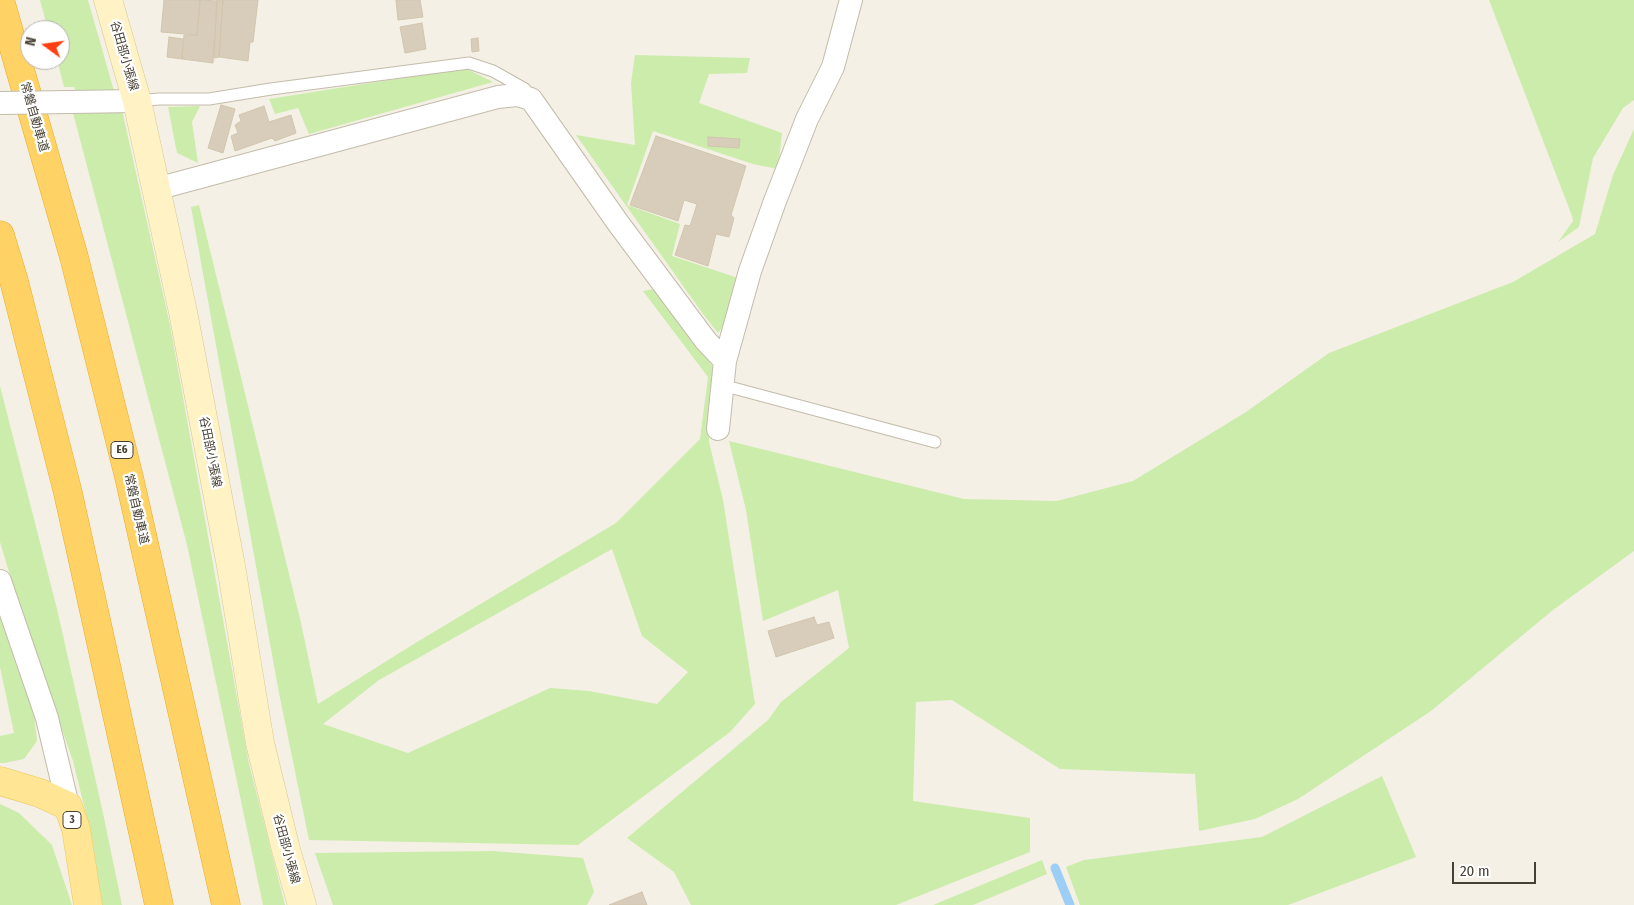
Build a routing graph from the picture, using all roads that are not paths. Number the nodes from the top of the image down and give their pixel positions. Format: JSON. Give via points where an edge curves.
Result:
{"nodes":[{"id":1,"x":0,"y":0,"type":"edge"},
{"id":2,"x":108,"y":0,"type":"edge"},
{"id":3,"x":851,"y":0,"type":"edge"},
{"id":4,"x":531,"y":99,"type":"junction"},
{"id":5,"x":137,"y":101,"type":"junction"},
{"id":6,"x":0,"y":103,"type":"edge"},
{"id":7,"x":156,"y":189,"type":"junction"},
{"id":8,"x":0,"y":235,"type":"edge"},
{"id":9,"x":725,"y":360,"type":"junction"},
{"id":10,"x":722,"y":385,"type":"junction"},
{"id":11,"x":718,"y":429,"type":"dead end"},
{"id":12,"x":935,"y":442,"type":"dead end"},
{"id":13,"x":0,"y":581,"type":"edge"},
{"id":14,"x":0,"y":781,"type":"edge"},
{"id":15,"x":68,"y":806,"type":"junction"},
{"id":16,"x":88,"y":905,"type":"edge"},
{"id":17,"x":160,"y":905,"type":"edge"},
{"id":18,"x":226,"y":905,"type":"edge"},
{"id":19,"x":302,"y":905,"type":"edge"}],
"edges":[{"from":1,"to":18,"type":"highway","name":"常磐自動車道","number":"E6","via":[[74,257]]},
{"from":2,"to":5,"type":"main road","name":"谷田部小張線"},
{"from":3,"to":9,"type":"street","via":[[833,67],[807,119],[750,271]]},
{"from":4,"to":5,"type":"lane","via":[[525,89],[493,70],[469,63],[209,98]]},
{"from":4,"to":7,"type":"street","via":[[517,95],[498,97]]},
{"from":4,"to":9,"type":"street","via":[[618,223],[706,341]]},
{"from":5,"to":6,"type":"street","bridge":true},
{"from":5,"to":7,"type":"main road","name":"谷田部小張線"},
{"from":7,"to":19,"type":"main road","name":"谷田部小張線","via":[[231,566],[260,743]]},
{"from":8,"to":17,"type":"highway","via":[[68,493]]},
{"from":9,"to":10,"type":"street"},
{"from":10,"to":11,"type":"street"},
{"from":10,"to":12,"type":"lane"},
{"from":13,"to":15,"type":"street","via":[[47,718]]},
{"from":14,"to":15,"type":"main road","number":"3","via":[[40,793]]},
{"from":15,"to":16,"type":"main road","number":"3","via":[[76,829]]}]}
